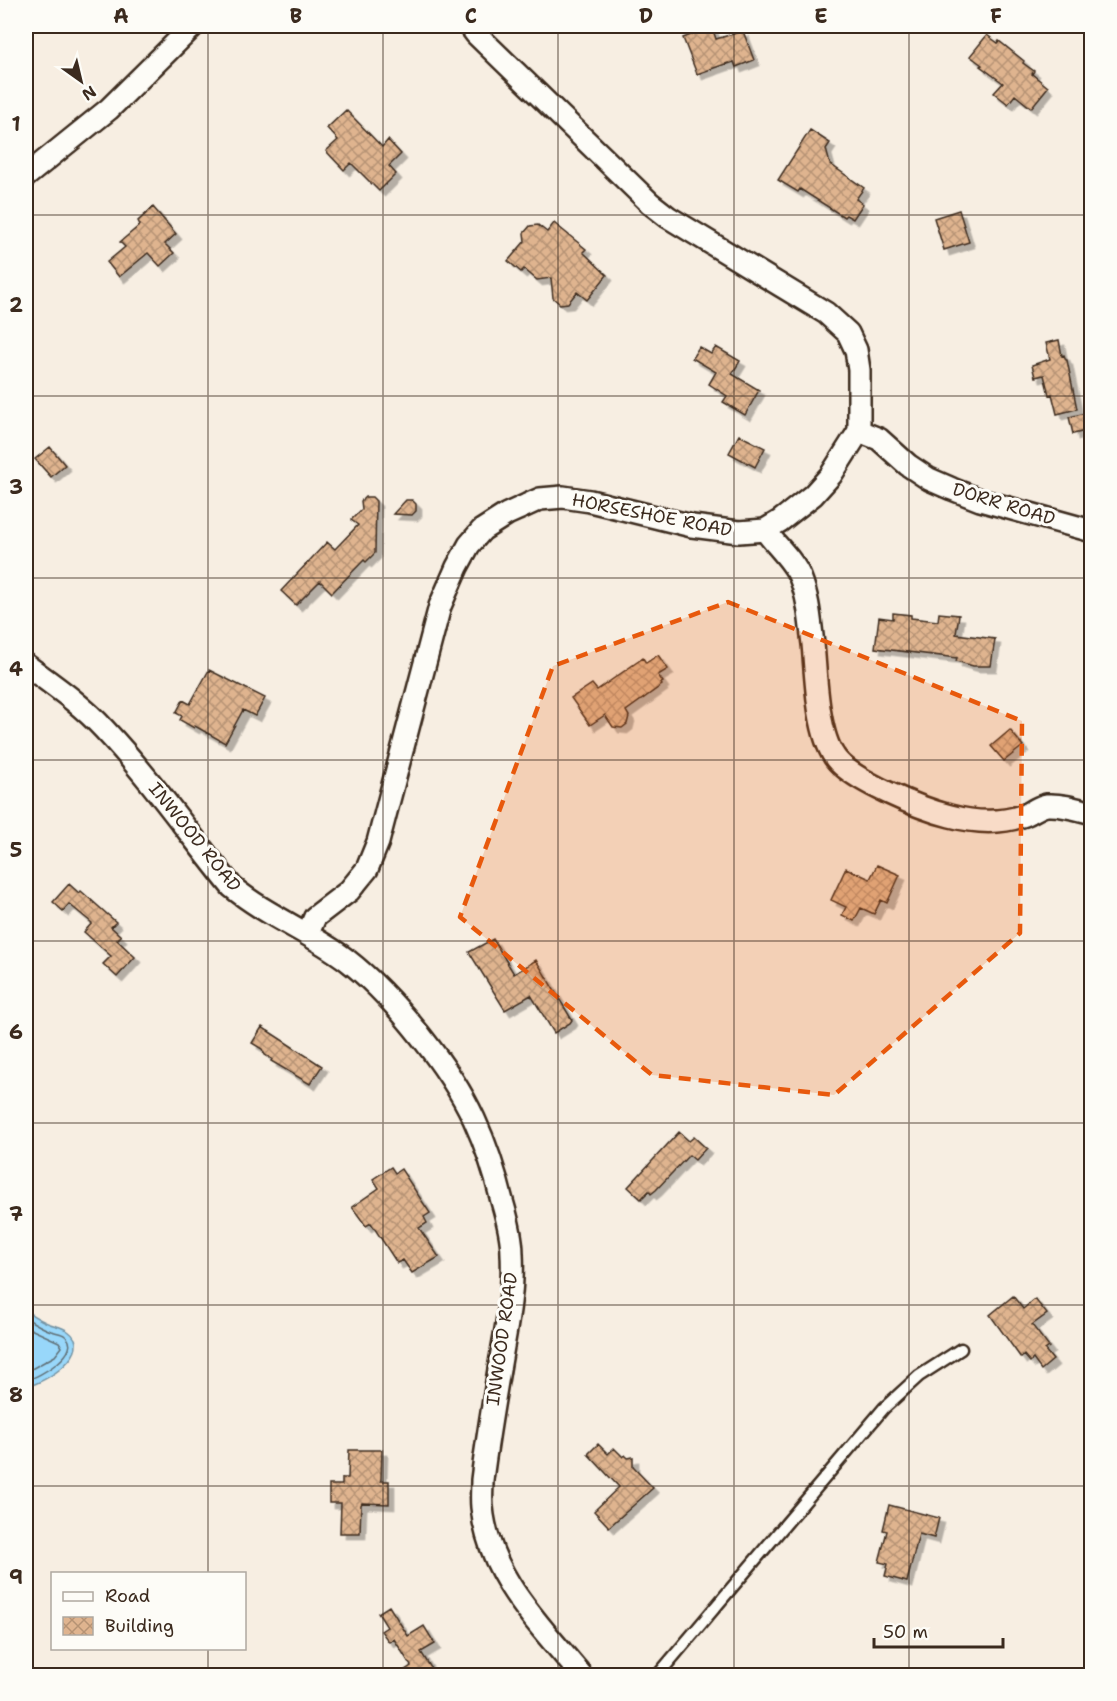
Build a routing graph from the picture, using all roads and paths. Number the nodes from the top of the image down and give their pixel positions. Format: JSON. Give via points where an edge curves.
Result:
{"nodes":[{"id":1,"x":193,"y":26,"type":"edge"},
{"id":2,"x":470,"y":26,"type":"edge"},
{"id":3,"x":26,"y":176,"type":"edge"},
{"id":4,"x":859,"y":431,"type":"junction"},
{"id":5,"x":765,"y":530,"type":"junction"},
{"id":6,"x":1092,"y":531,"type":"edge"},
{"id":7,"x":26,"y":665,"type":"edge"},
{"id":8,"x":1092,"y":813,"type":"edge"},
{"id":9,"x":308,"y":933,"type":"junction"},
{"id":10,"x":961,"y":1349,"type":"dead end"},
{"id":11,"x":582,"y":1676,"type":"edge"},
{"id":12,"x":657,"y":1676,"type":"edge"}],
"edges":[{"from":1,"to":3,"type":"street","via":[[109,109]]},
{"from":2,"to":4,"type":"street","via":[[668,218],[826,313],[848,333],[860,370]]},
{"from":4,"to":5,"type":"street","via":[[813,495]]},
{"from":4,"to":6,"type":"street","name":"DORR ROAD","via":[[879,439],[908,465],[952,489]]},
{"from":5,"to":8,"type":"street","via":[[800,576],[809,603],[827,742],[845,769],[922,807],[965,820],[1005,820],[1047,805]]},
{"from":5,"to":9,"type":"street","name":"HORSESHOE ROAD","via":[[739,532],[692,526],[563,497],[540,499],[482,530],[469,545],[440,606],[375,851],[367,869],[349,891],[315,917]]},
{"from":7,"to":9,"type":"street","name":"INWOOD ROAD","via":[[103,728],[150,780],[232,887]]},
{"from":9,"to":11,"type":"street","name":"INWOOD ROAD","via":[[375,984],[414,1028],[449,1075],[491,1160],[509,1226],[512,1272],[510,1309],[482,1480],[482,1508],[497,1564],[524,1606]]},
{"from":10,"to":12,"type":"lane","via":[[919,1376],[884,1408]]}]}
